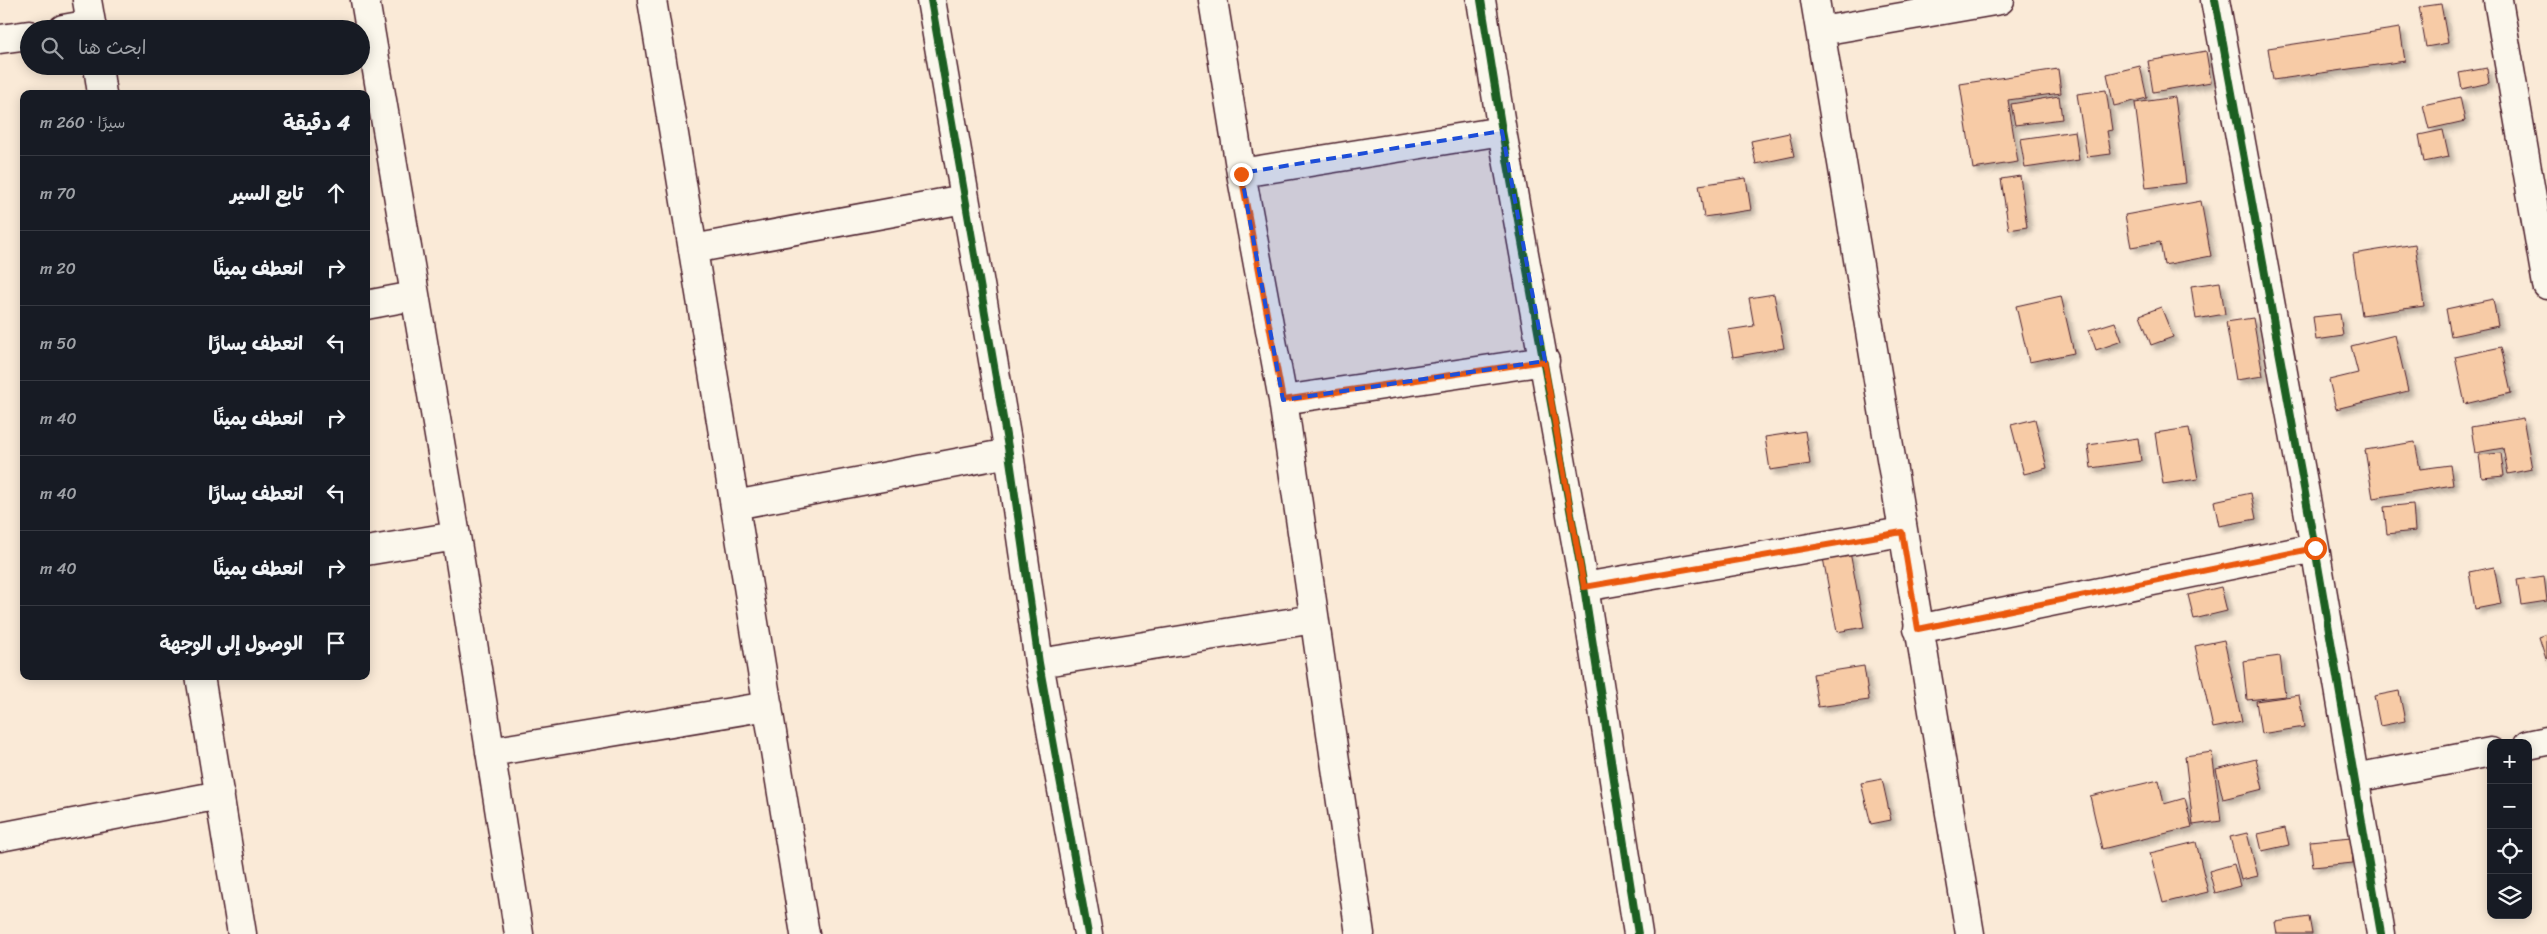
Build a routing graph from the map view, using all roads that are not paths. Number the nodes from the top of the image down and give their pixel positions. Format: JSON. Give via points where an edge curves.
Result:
{"nodes":[{"id":1,"x":364,"y":0,"type":"edge"},
{"id":2,"x":652,"y":0,"type":"edge"},
{"id":3,"x":931,"y":0,"type":"edge"},
{"id":4,"x":1212,"y":0,"type":"edge"},
{"id":5,"x":1481,"y":0,"type":"edge"},
{"id":6,"x":1815,"y":0,"type":"edge"},
{"id":7,"x":2000,"y":0,"type":"edge"},
{"id":8,"x":2215,"y":0,"type":"edge"},
{"id":9,"x":2498,"y":0,"type":"edge"},
{"id":10,"x":367,"y":20,"type":"edge"},
{"id":11,"x":1821,"y":31,"type":"junction"},
{"id":12,"x":20,"y":36,"type":"edge"},
{"id":13,"x":370,"y":36,"type":"edge"},
{"id":14,"x":0,"y":40,"type":"edge"},
{"id":15,"x":99,"y":75,"type":"edge"},
{"id":16,"x":101,"y":90,"type":"edge"},
{"id":17,"x":1502,"y":131,"type":"junction"},
{"id":18,"x":1241,"y":174,"type":"junction"},
{"id":19,"x":964,"y":199,"type":"junction"},
{"id":20,"x":692,"y":249,"type":"junction"},
{"id":21,"x":2547,"y":285,"type":"edge"},
{"id":22,"x":414,"y":296,"type":"junction"},
{"id":23,"x":370,"y":304,"type":"edge"},
{"id":24,"x":1544,"y":361,"type":"junction"},
{"id":25,"x":1283,"y":400,"type":"junction"},
{"id":26,"x":1009,"y":453,"type":"junction"},
{"id":27,"x":735,"y":505,"type":"junction"},
{"id":28,"x":1902,"y":532,"type":"junction"},
{"id":29,"x":456,"y":536,"type":"junction"},
{"id":30,"x":2315,"y":548,"type":"junction"},
{"id":31,"x":370,"y":550,"type":"edge"},
{"id":32,"x":1584,"y":587,"type":"junction"},
{"id":33,"x":1314,"y":619,"type":"junction"},
{"id":34,"x":1918,"y":629,"type":"junction"},
{"id":35,"x":1039,"y":663,"type":"junction"},
{"id":36,"x":201,"y":680,"type":"edge"},
{"id":37,"x":768,"y":706,"type":"junction"},
{"id":38,"x":2547,"y":741,"type":"edge"},
{"id":39,"x":2532,"y":744,"type":"edge"},
{"id":40,"x":490,"y":752,"type":"junction"},
{"id":41,"x":2487,"y":753,"type":"edge"},
{"id":42,"x":2355,"y":778,"type":"junction"},
{"id":43,"x":220,"y":795,"type":"junction"},
{"id":44,"x":0,"y":837,"type":"edge"},
{"id":45,"x":242,"y":934,"type":"edge"},
{"id":46,"x":520,"y":934,"type":"edge"},
{"id":47,"x":805,"y":934,"type":"edge"},
{"id":48,"x":1088,"y":934,"type":"edge"},
{"id":49,"x":1360,"y":934,"type":"edge"},
{"id":50,"x":1638,"y":934,"type":"edge"},
{"id":51,"x":1970,"y":934,"type":"edge"},
{"id":52,"x":2381,"y":934,"type":"edge"}],
"edges":[{"from":1,"to":10,"type":"street"},
{"from":2,"to":20,"type":"street"},
{"from":3,"to":19,"type":"street"},
{"from":4,"to":18,"type":"street"},
{"from":5,"to":17,"type":"street"},
{"from":6,"to":11,"type":"street"},
{"from":7,"to":11,"type":"street"},
{"from":8,"to":30,"type":"street"},
{"from":9,"to":21,"type":"street"},
{"from":11,"to":28,"type":"street"},
{"from":12,"to":14,"type":"street"},
{"from":13,"to":22,"type":"street"},
{"from":15,"to":16,"type":"street"},
{"from":17,"to":18,"type":"street"},
{"from":17,"to":24,"type":"street"},
{"from":18,"to":25,"type":"street"},
{"from":19,"to":20,"type":"street"},
{"from":19,"to":26,"type":"street"},
{"from":20,"to":27,"type":"street"},
{"from":22,"to":23,"type":"street"},
{"from":22,"to":29,"type":"street"},
{"from":24,"to":25,"type":"street"},
{"from":24,"to":32,"type":"street"},
{"from":25,"to":33,"type":"street"},
{"from":26,"to":27,"type":"street"},
{"from":26,"to":35,"type":"street"},
{"from":27,"to":37,"type":"street"},
{"from":28,"to":32,"type":"street"},
{"from":28,"to":34,"type":"street"},
{"from":29,"to":31,"type":"street"},
{"from":29,"to":40,"type":"street"},
{"from":30,"to":34,"type":"street"},
{"from":30,"to":42,"type":"street"},
{"from":32,"to":50,"type":"street"},
{"from":33,"to":35,"type":"street"},
{"from":33,"to":49,"type":"street"},
{"from":34,"to":51,"type":"street"},
{"from":35,"to":48,"type":"street"},
{"from":36,"to":43,"type":"street"},
{"from":37,"to":40,"type":"street"},
{"from":37,"to":47,"type":"street"},
{"from":38,"to":39,"type":"street"},
{"from":40,"to":46,"type":"street"},
{"from":41,"to":42,"type":"street"},
{"from":42,"to":52,"type":"street"},
{"from":43,"to":44,"type":"street"},
{"from":43,"to":45,"type":"street"}]}
